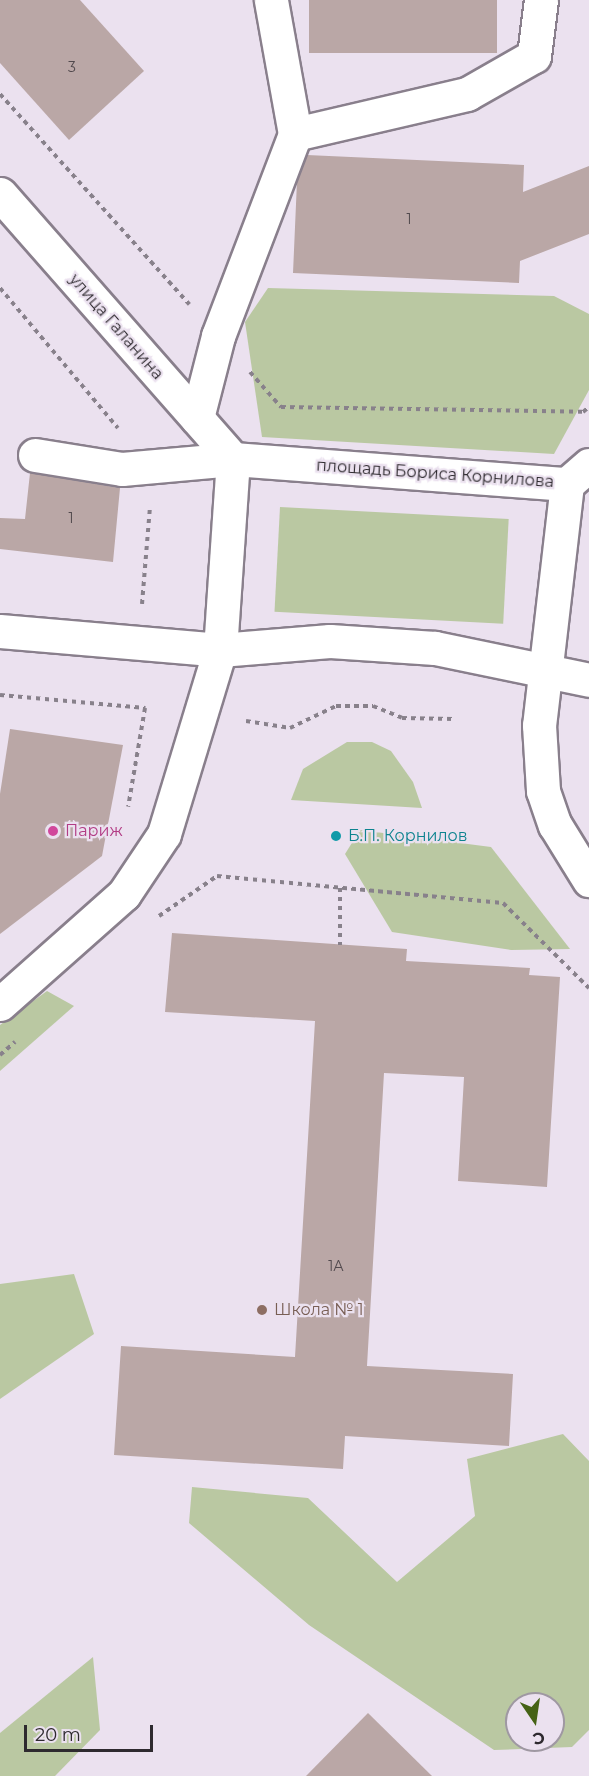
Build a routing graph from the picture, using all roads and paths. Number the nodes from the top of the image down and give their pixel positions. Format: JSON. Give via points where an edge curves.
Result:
{"nodes":[{"id":1,"x":271,"y":0,"type":"edge"},
{"id":2,"x":541,"y":0,"type":"edge"},
{"id":3,"x":295,"y":134,"type":"junction"},
{"id":4,"x":0,"y":195,"type":"edge"},
{"id":5,"x":197,"y":418,"type":"junction"},
{"id":6,"x":35,"y":455,"type":"dead end"},
{"id":7,"x":233,"y":459,"type":"junction"},
{"id":8,"x":578,"y":474,"type":"edge"},
{"id":9,"x":0,"y":631,"type":"edge"},
{"id":10,"x":220,"y":650,"type":"junction"},
{"id":11,"x":541,"y":673,"type":"junction"},
{"id":12,"x":589,"y":680,"type":"edge"},
{"id":13,"x":0,"y":694,"type":"edge"},
{"id":14,"x":454,"y":719,"type":"dead end"},
{"id":15,"x":246,"y":721,"type":"dead end"},
{"id":16,"x":128,"y":812,"type":"dead end"},
{"id":17,"x":589,"y":880,"type":"edge"},
{"id":18,"x":340,"y":888,"type":"junction"},
{"id":19,"x":160,"y":915,"type":"dead end"},
{"id":20,"x":340,"y":945,"type":"dead end"},
{"id":21,"x":589,"y":988,"type":"edge"},
{"id":22,"x":0,"y":1004,"type":"edge"}],
"edges":[{"from":1,"to":3,"type":"street"},
{"from":2,"to":3,"type":"street","via":[[534,56],[467,94]]},
{"from":3,"to":5,"type":"street","via":[[218,336]]},
{"from":4,"to":5,"type":"street","name":"улица Галанина"},
{"from":5,"to":7,"type":"street","name":"улица Галанина"},
{"from":6,"to":7,"type":"street","name":"площадь Бориса Корнилова","via":[[122,470]]},
{"from":7,"to":8,"type":"street","name":"площадь Бориса Корнилова"},
{"from":7,"to":10,"type":"street"},
{"from":8,"to":11,"type":"street","name":"площадь Бориса Корнилова"},
{"from":9,"to":10,"type":"street"},
{"from":10,"to":11,"type":"street","via":[[330,641],[435,648]]},
{"from":10,"to":22,"type":"street","via":[[164,834],[124,894]]},
{"from":11,"to":12,"type":"street"},
{"from":11,"to":17,"type":"street","name":"площадь Бориса Корнилова","via":[[543,790],[555,825]]},
{"from":13,"to":16,"type":"path","via":[[145,708]]},
{"from":14,"to":15,"type":"path","via":[[402,718],[373,706],[336,706],[290,728]]},
{"from":18,"to":19,"type":"path","via":[[217,876]]},
{"from":18,"to":20,"type":"path"},
{"from":18,"to":21,"type":"path","via":[[502,903]]}]}
